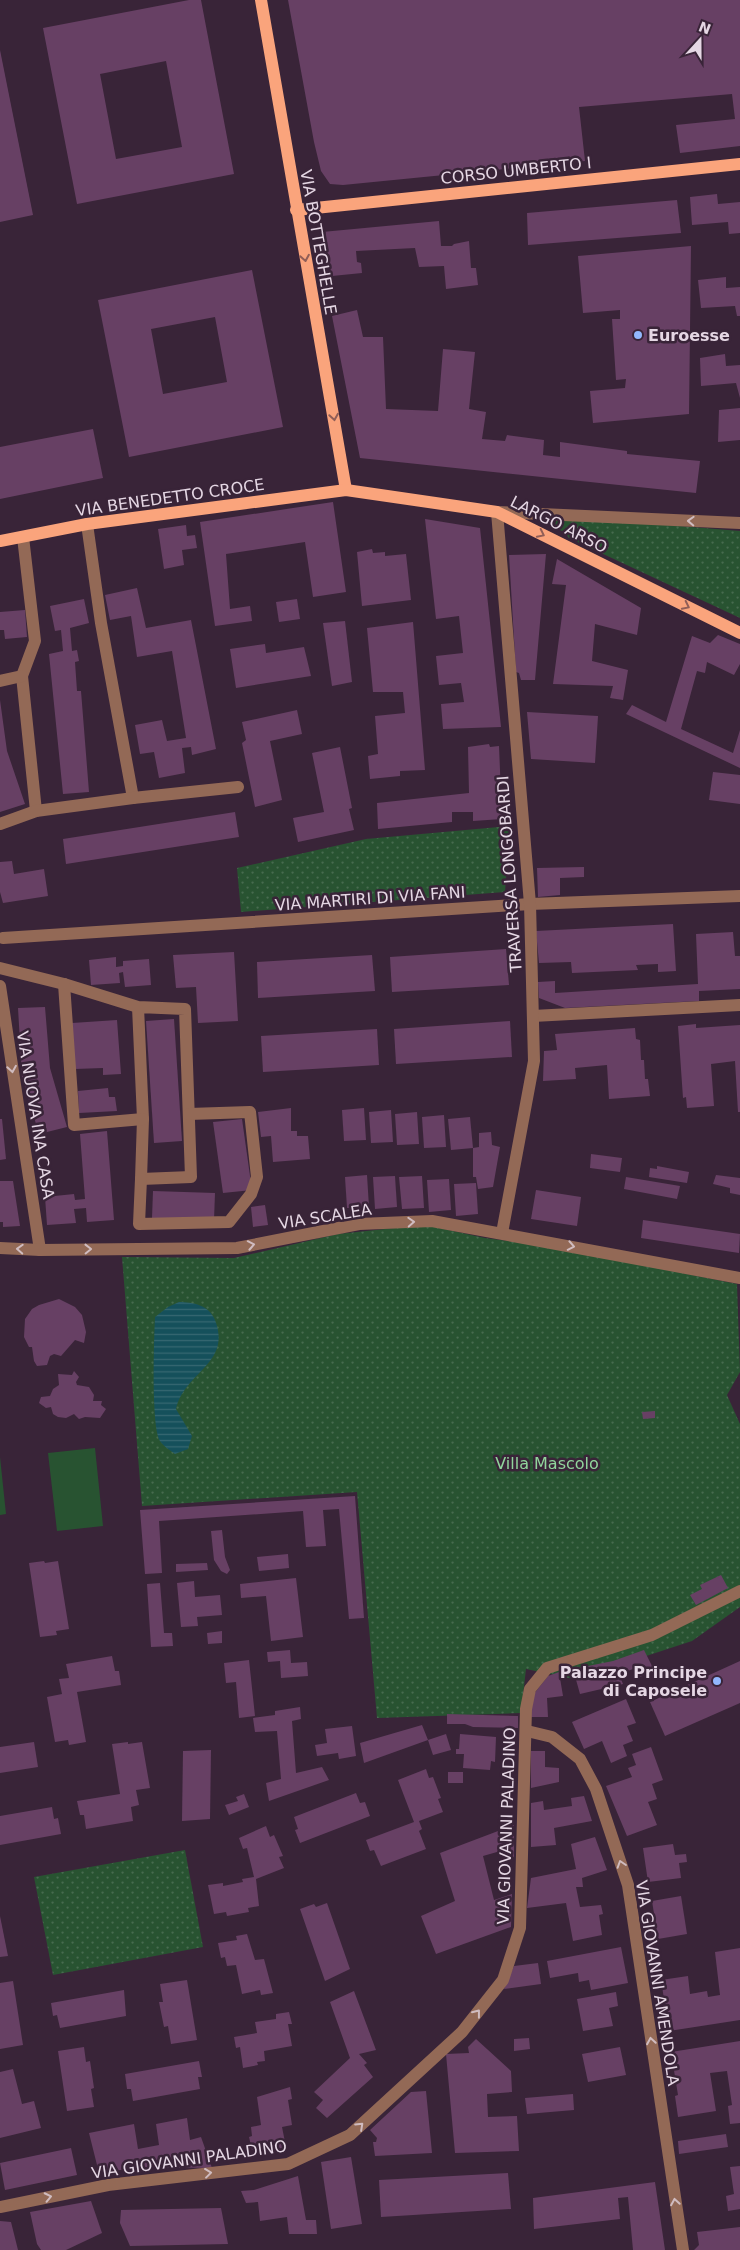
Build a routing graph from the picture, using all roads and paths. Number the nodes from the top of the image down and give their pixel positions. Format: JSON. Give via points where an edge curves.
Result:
{"nodes":[{"id":1,"x":261,"y":0,"type":"edge"},
{"id":2,"x":740,"y":164,"type":"edge"},
{"id":3,"x":296,"y":210,"type":"junction"},
{"id":4,"x":346,"y":490,"type":"junction"},
{"id":5,"x":497,"y":512,"type":"junction"},
{"id":6,"x":740,"y":523,"type":"edge"},
{"id":7,"x":87,"y":524,"type":"junction"},
{"id":8,"x":23,"y":536,"type":"junction"},
{"id":9,"x":0,"y":541,"type":"edge"},
{"id":10,"x":740,"y":633,"type":"edge"},
{"id":11,"x":22,"y":676,"type":"junction"},
{"id":12,"x":0,"y":681,"type":"edge"},
{"id":13,"x":238,"y":787,"type":"dead end"},
{"id":14,"x":133,"y":798,"type":"junction"},
{"id":15,"x":36,"y":811,"type":"junction"},
{"id":16,"x":0,"y":824,"type":"edge"},
{"id":17,"x":740,"y":896,"type":"edge"},
{"id":18,"x":530,"y":904,"type":"junction"},
{"id":19,"x":1,"y":939,"type":"edge"},
{"id":20,"x":0,"y":968,"type":"edge"},
{"id":21,"x":64,"y":984,"type":"junction"},
{"id":22,"x":0,"y":986,"type":"edge"},
{"id":23,"x":740,"y":1005,"type":"edge"},
{"id":24,"x":138,"y":1007,"type":"junction"},
{"id":25,"x":533,"y":1016,"type":"junction"},
{"id":26,"x":189,"y":1114,"type":"junction"},
{"id":27,"x":143,"y":1119,"type":"junction"},
{"id":28,"x":141,"y":1179,"type":"junction"},
{"id":29,"x":502,"y":1232,"type":"junction"},
{"id":30,"x":0,"y":1248,"type":"edge"},
{"id":31,"x":40,"y":1250,"type":"junction"},
{"id":32,"x":740,"y":1278,"type":"edge"},
{"id":33,"x":740,"y":1591,"type":"edge"},
{"id":34,"x":526,"y":1731,"type":"junction"},
{"id":35,"x":0,"y":2207,"type":"edge"},
{"id":36,"x":682,"y":2250,"type":"edge"}],
"edges":[{"from":1,"to":3,"type":"main road","name":"VIA BOTTEGHELLE"},
{"from":2,"to":3,"type":"main road","name":"CORSO UMBERTO I"},
{"from":3,"to":4,"type":"main road","name":"VIA BOTTEGHELLE","one_way":true},
{"from":4,"to":5,"type":"main road","name":"VIA BENEDETTO CROCE"},
{"from":4,"to":7,"type":"main road","name":"VIA BENEDETTO CROCE"},
{"from":6,"to":5,"type":"street","name":"LARGO ARSO","one_way":true},
{"from":5,"to":10,"type":"main road","name":"LARGO ARSO","one_way":true},
{"from":5,"to":18,"type":"street","name":"TRAVERSA LONGOBARDI"},
{"from":7,"to":8,"type":"main road","name":"VIA BENEDETTO CROCE"},
{"from":7,"to":14,"type":"street","via":[[101,623]]},
{"from":8,"to":9,"type":"main road","name":"VIA BENEDETTO CROCE"},
{"from":8,"to":11,"type":"street","via":[[35,641]]},
{"from":11,"to":12,"type":"street"},
{"from":11,"to":15,"type":"street"},
{"from":13,"to":14,"type":"street"},
{"from":14,"to":15,"type":"street"},
{"from":15,"to":16,"type":"street"},
{"from":17,"to":18,"type":"street","name":"VIA MARTIRI DI VIA FANI"},
{"from":18,"to":19,"type":"street","name":"VIA MARTIRI DI VIA FANI"},
{"from":18,"to":25,"type":"street","name":"TRAVERSA LONGOBARDI"},
{"from":20,"to":21,"type":"street"},
{"from":21,"to":24,"type":"street"},
{"from":21,"to":27,"type":"street","via":[[74,1125]]},
{"from":22,"to":31,"type":"street","name":"VIA NUOVA INA CASA","one_way":true},
{"from":23,"to":25,"type":"street"},
{"from":24,"to":26,"type":"street","via":[[185,1009]]},
{"from":24,"to":27,"type":"street"},
{"from":25,"to":29,"type":"street","name":"TRAVERSA LONGOBARDI","via":[[534,1061]]},
{"from":26,"to":28,"type":"street","via":[[191,1177]]},
{"from":26,"to":28,"type":"street","via":[[250,1112],[257,1177],[251,1194],[229,1222],[139,1224]]},
{"from":27,"to":28,"type":"street"},
{"from":31,"to":29,"type":"street","name":"VIA SCALEA","one_way":true,"via":[[237,1248],[359,1224],[432,1221]]},
{"from":29,"to":32,"type":"street","name":"VIA SCALEA","one_way":true},
{"from":31,"to":30,"type":"street","name":"VIA SCALEA","one_way":true},
{"from":33,"to":34,"type":"street","name":"VIA GIOVANNI PALADINO","via":[[652,1635],[547,1668],[530,1689]]},
{"from":35,"to":34,"type":"street","name":"VIA GIOVANNI PALADINO","one_way":true,"via":[[108,2185],[288,2164],[350,2135],[462,2032],[503,1980],[520,1928]]},
{"from":36,"to":34,"type":"street","name":"VIA GIOVANNI AMENDOLA","one_way":true,"via":[[628,1885],[596,1789],[580,1759],[552,1737]]}]}
